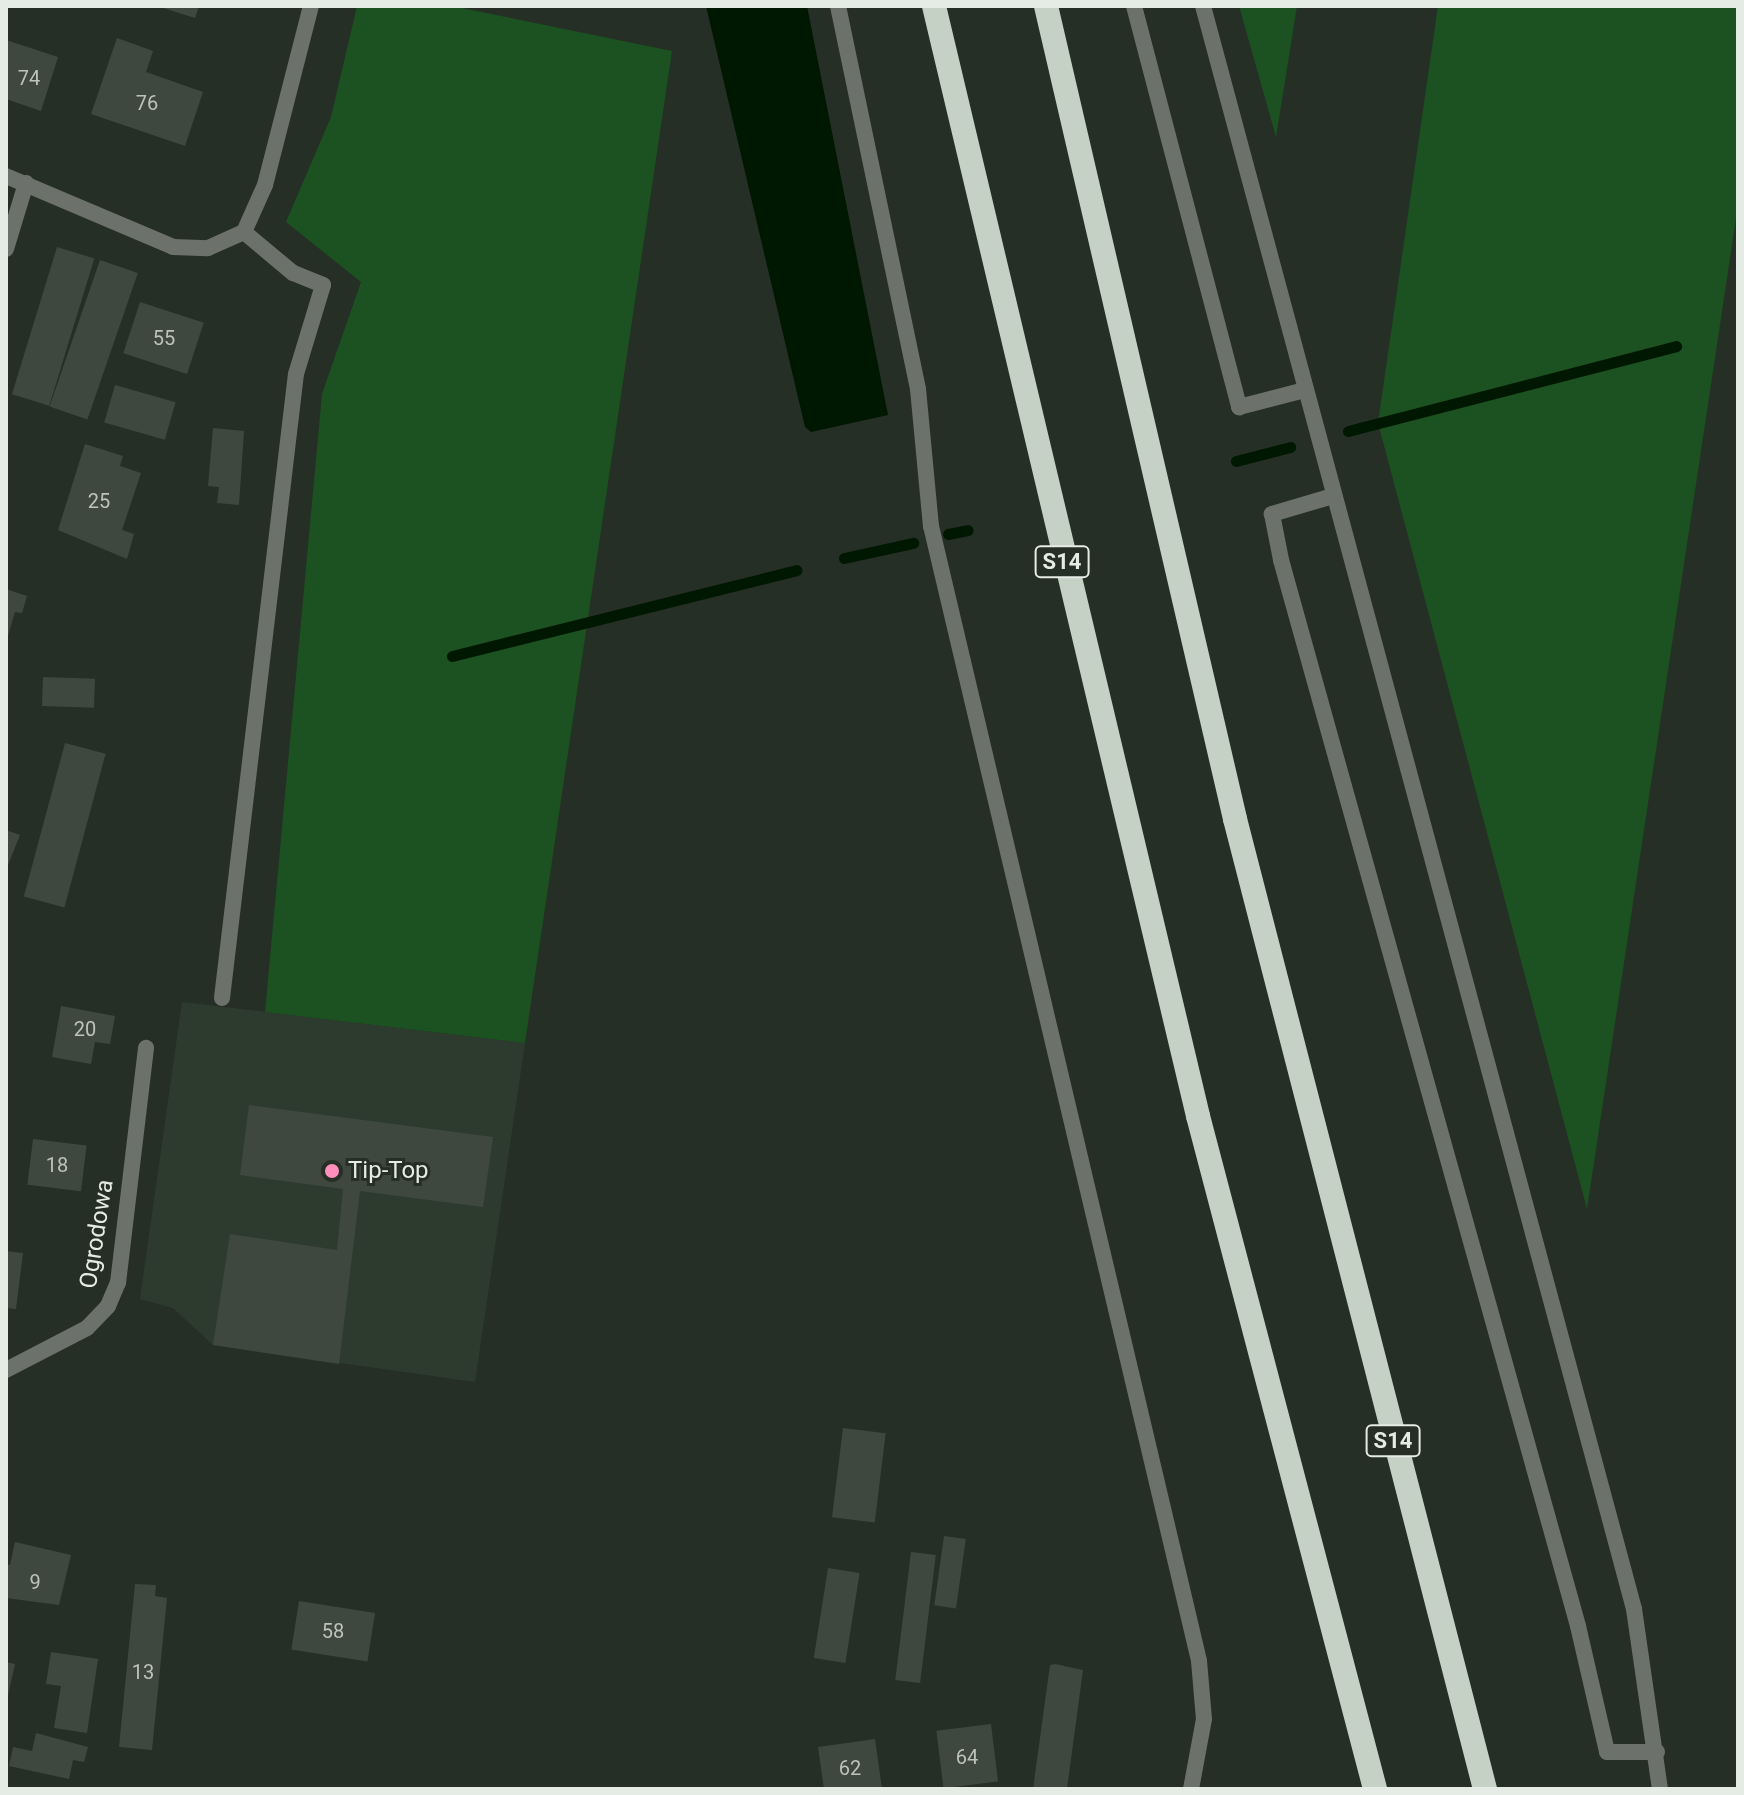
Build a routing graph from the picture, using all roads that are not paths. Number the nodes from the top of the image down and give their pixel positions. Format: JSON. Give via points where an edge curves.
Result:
{"nodes":[{"id":1,"x":311,"y":6,"type":"edge"},
{"id":2,"x":838,"y":6,"type":"edge"},
{"id":3,"x":934,"y":6,"type":"edge"},
{"id":4,"x":1046,"y":6,"type":"edge"},
{"id":5,"x":1134,"y":6,"type":"edge"},
{"id":6,"x":1203,"y":6,"type":"edge"},
{"id":7,"x":6,"y":176,"type":"edge"},
{"id":8,"x":26,"y":183,"type":"junction"},
{"id":9,"x":244,"y":232,"type":"junction"},
{"id":10,"x":6,"y":249,"type":"edge"},
{"id":11,"x":1305,"y":390,"type":"junction"},
{"id":12,"x":1333,"y":496,"type":"junction"},
{"id":13,"x":222,"y":998,"type":"dead end"},
{"id":14,"x":146,"y":1048,"type":"dead end"},
{"id":15,"x":6,"y":1370,"type":"edge"},
{"id":16,"x":1657,"y":1752,"type":"junction"},
{"id":17,"x":1191,"y":1789,"type":"edge"},
{"id":18,"x":1375,"y":1789,"type":"edge"},
{"id":19,"x":1485,"y":1789,"type":"edge"},
{"id":20,"x":1660,"y":1789,"type":"edge"}],
"edges":[{"from":1,"to":9,"type":"street","via":[[265,185]]},
{"from":2,"to":17,"type":"street","via":[[918,389],[931,526],[1199,1661],[1204,1719]]},
{"from":3,"to":18,"type":"highway","number":"S14","via":[[1194,1101]]},
{"from":4,"to":19,"type":"highway","number":"S14","via":[[1235,819]]},
{"from":5,"to":11,"type":"street","via":[[1239,407]]},
{"from":6,"to":11,"type":"street"},
{"from":7,"to":8,"type":"street"},
{"from":8,"to":9,"type":"street","via":[[173,247],[208,248]]},
{"from":8,"to":10,"type":"street"},
{"from":9,"to":13,"type":"street","via":[[293,273],[323,285],[296,374]]},
{"from":11,"to":12,"type":"street"},
{"from":12,"to":16,"type":"street","via":[[1634,1609]]},
{"from":12,"to":16,"type":"street","via":[[1272,514],[1281,560],[1578,1626],[1607,1752]]},
{"from":14,"to":15,"type":"street","name":"Ogrodowa","via":[[118,1283],[108,1306],[87,1328]]},
{"from":16,"to":20,"type":"street"}]}
